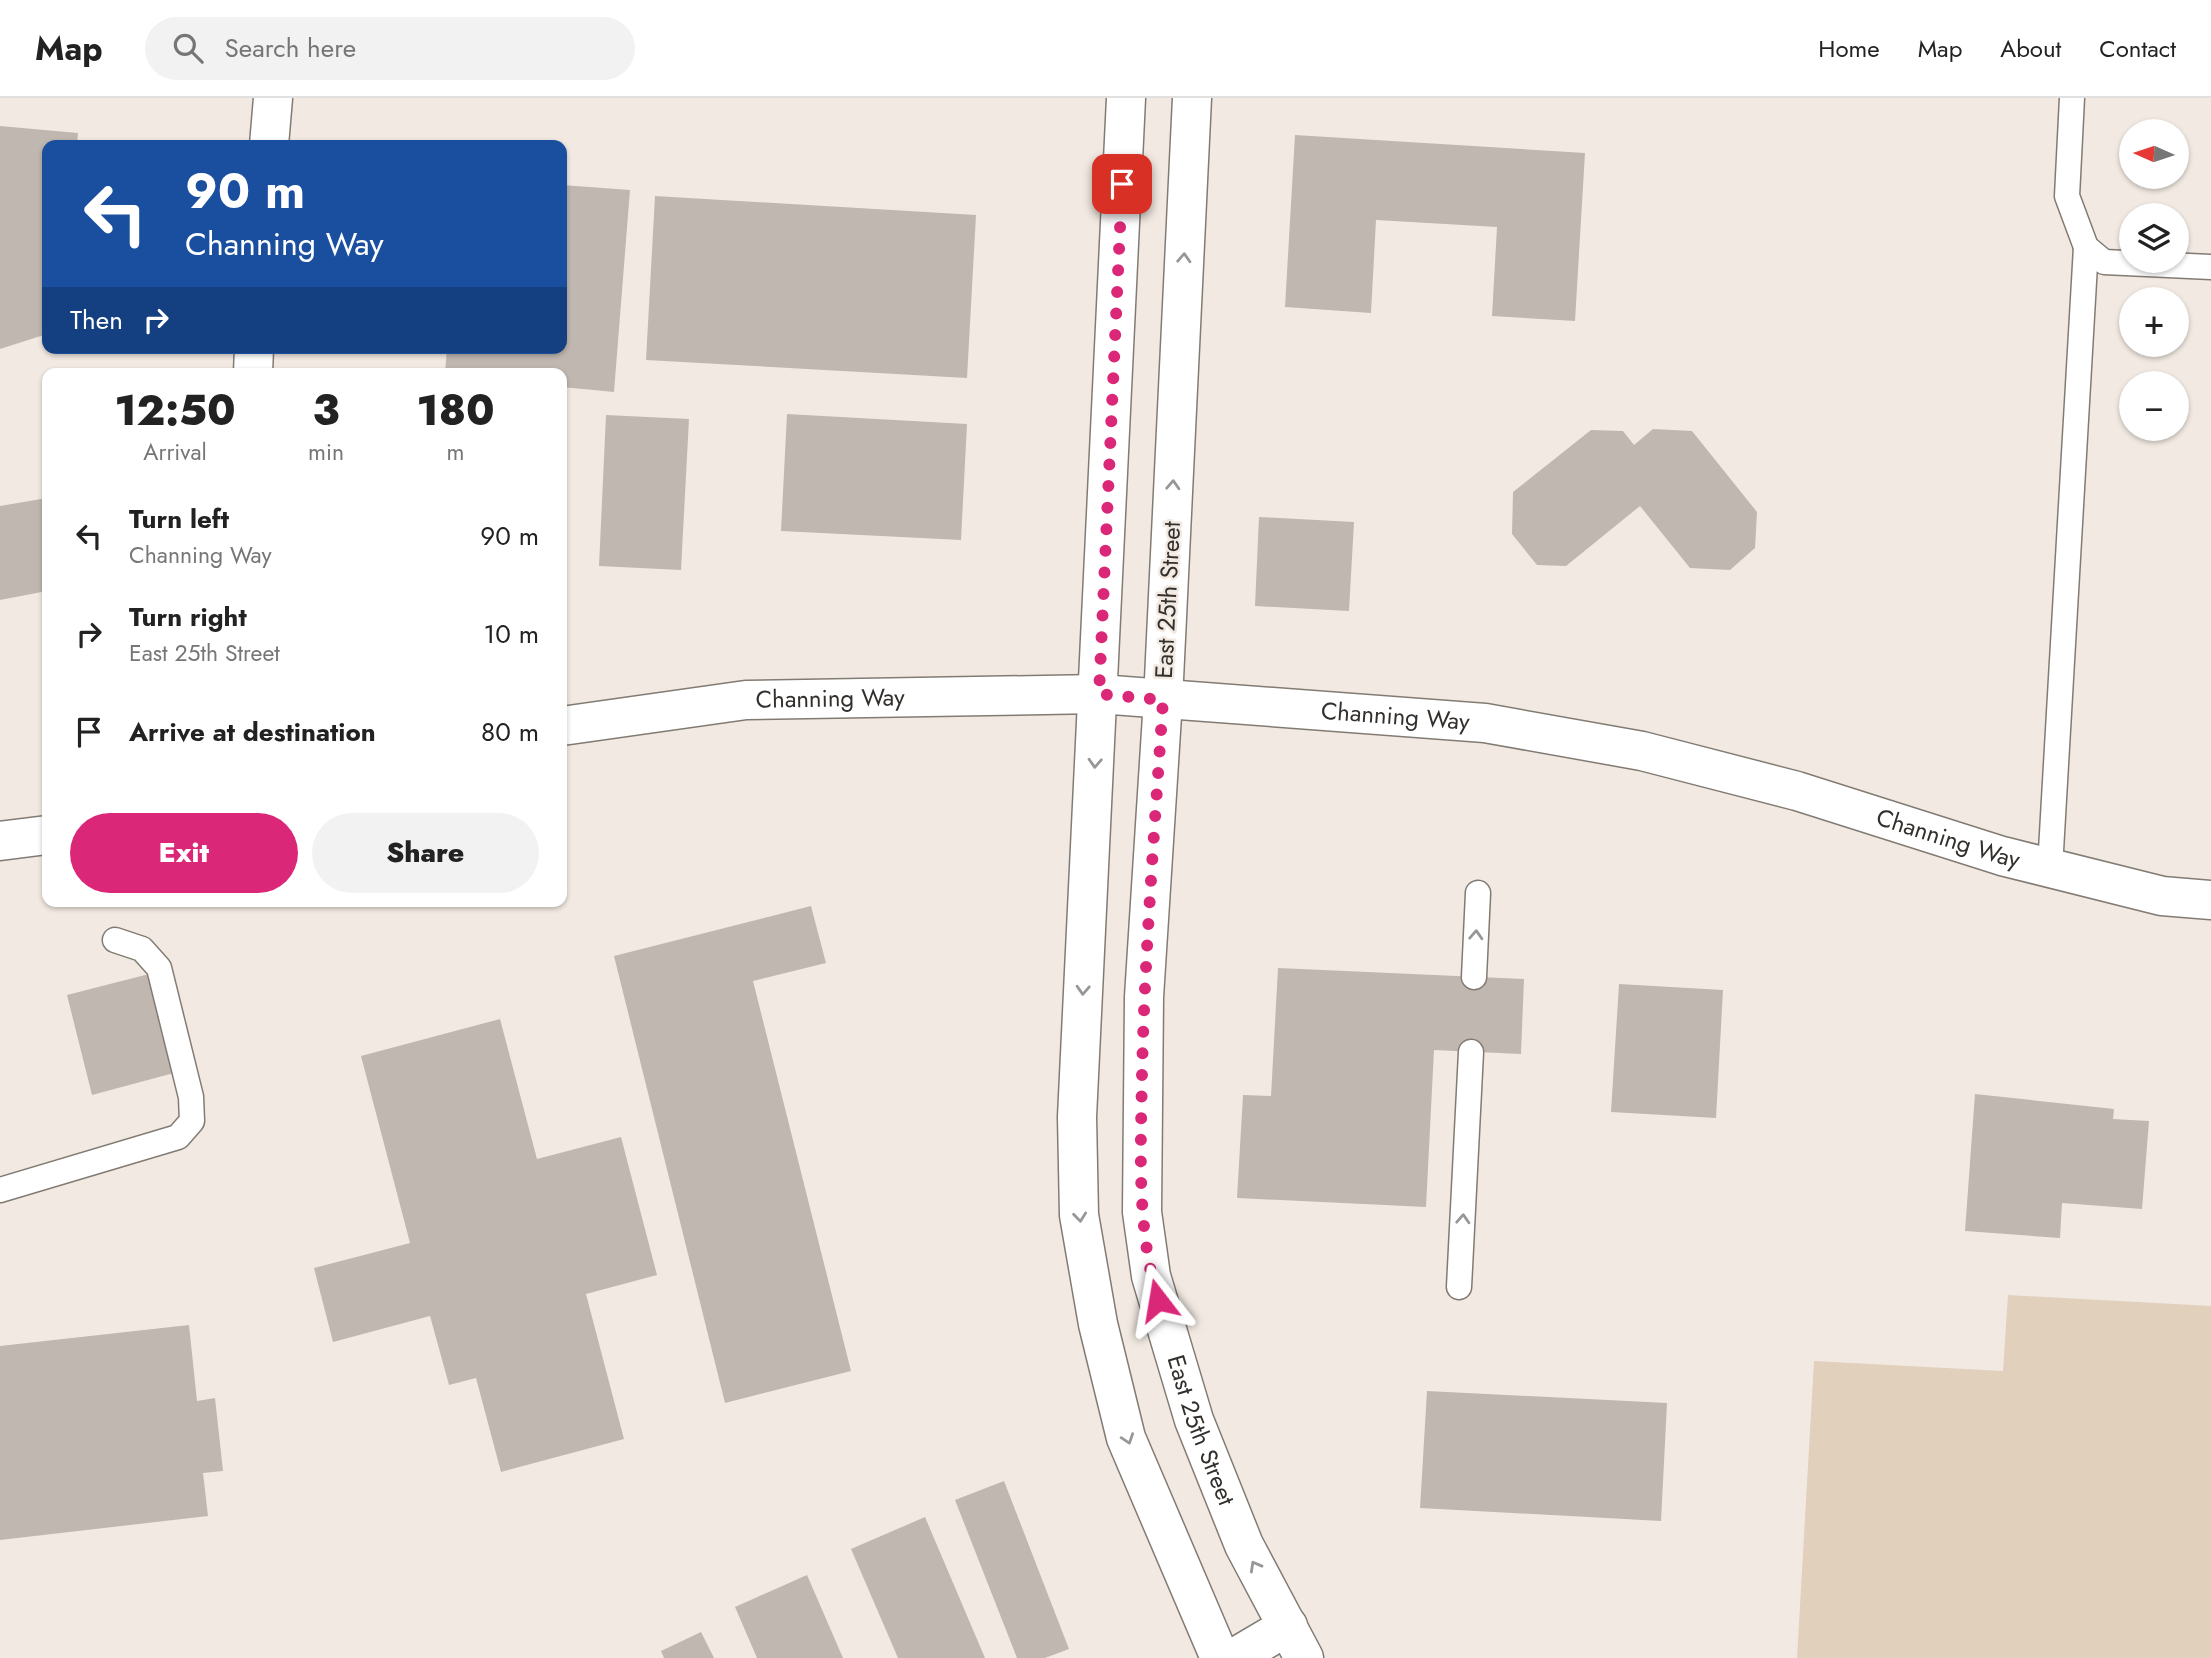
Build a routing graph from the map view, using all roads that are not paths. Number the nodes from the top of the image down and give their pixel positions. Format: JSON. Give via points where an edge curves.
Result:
{"nodes":[{"id":1,"x":273,"y":98,"type":"edge"},
{"id":2,"x":1126,"y":98,"type":"edge"},
{"id":3,"x":1192,"y":98,"type":"edge"},
{"id":4,"x":2072,"y":98,"type":"edge"},
{"id":5,"x":269,"y":140,"type":"edge"},
{"id":6,"x":2086,"y":247,"type":"junction"},
{"id":7,"x":2211,"y":267,"type":"edge"},
{"id":8,"x":1099,"y":694,"type":"junction"},
{"id":9,"x":1163,"y":700,"type":"junction"},
{"id":10,"x":567,"y":725,"type":"edge"},
{"id":11,"x":42,"y":836,"type":"edge"},
{"id":12,"x":0,"y":841,"type":"edge"},
{"id":13,"x":2050,"y":867,"type":"junction"},
{"id":14,"x":1478,"y":893,"type":"dead end"},
{"id":15,"x":2211,"y":900,"type":"edge"},
{"id":16,"x":116,"y":940,"type":"dead end"},
{"id":17,"x":1474,"y":977,"type":"dead end"},
{"id":18,"x":1471,"y":1052,"type":"dead end"},
{"id":19,"x":0,"y":1190,"type":"edge"},
{"id":20,"x":1460,"y":1287,"type":"dead end"},
{"id":21,"x":1296,"y":1642,"type":"edge"},
{"id":22,"x":1220,"y":1658,"type":"edge"},
{"id":23,"x":1234,"y":1658,"type":"edge"}],
"edges":[{"from":1,"to":5,"type":"street"},
{"from":2,"to":8,"type":"street"},
{"from":9,"to":3,"type":"street","name":"East 25th Street","one_way":true},
{"from":4,"to":6,"type":"lane","via":[[2067,196]]},
{"from":6,"to":7,"type":"lane","via":[[2104,262]]},
{"from":6,"to":13,"type":"lane"},
{"from":8,"to":9,"type":"street","name":"Channing Way"},
{"from":8,"to":10,"type":"street","name":"Channing Way","via":[[746,700]]},
{"from":8,"to":22,"type":"street","one_way":true,"via":[[1077,1117],[1079,1215],[1098,1324],[1126,1438]]},
{"from":9,"to":13,"type":"street","name":"Channing Way","via":[[1485,723],[1582,739],[1797,791]]},
{"from":21,"to":9,"type":"street","name":"East 25th Street","one_way":true,"via":[[1244,1545],[1194,1420],[1151,1276],[1142,1212],[1144,997]]},
{"from":11,"to":12,"type":"street"},
{"from":13,"to":15,"type":"street","name":"Channing Way","via":[[2162,896]]},
{"from":17,"to":14,"type":"lane","one_way":true},
{"from":16,"to":19,"type":"lane","via":[[142,949],[159,968],[191,1097],[192,1121],[178,1138]]},
{"from":20,"to":18,"type":"lane","one_way":true},
{"from":21,"to":23,"type":"street"}]}
